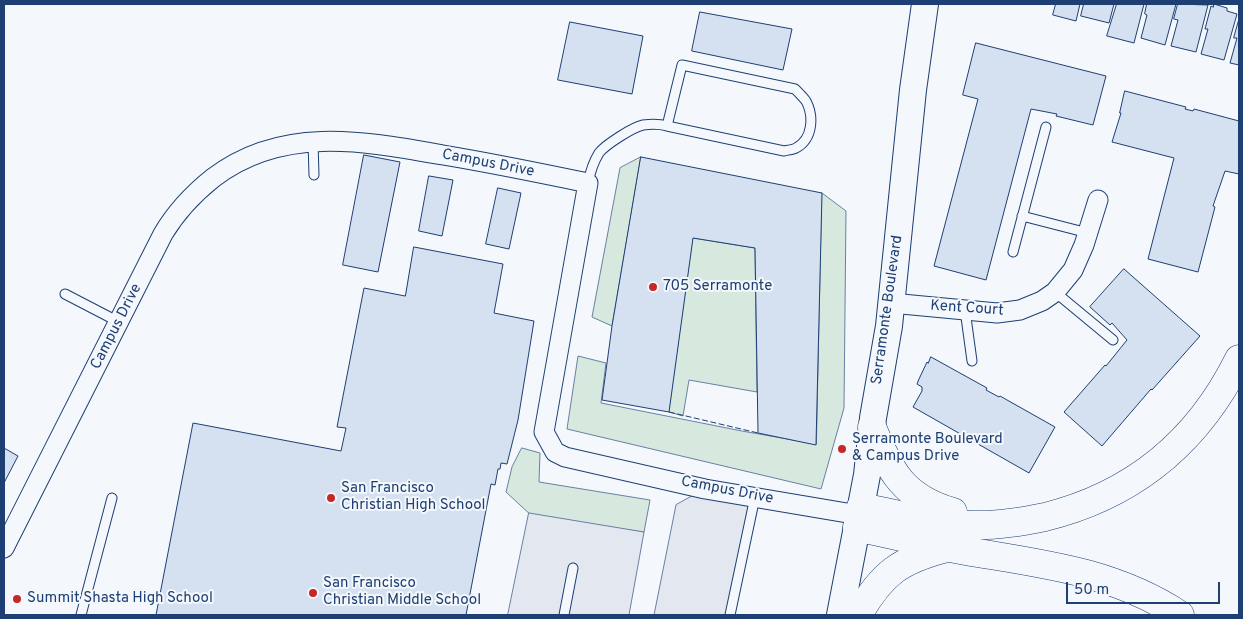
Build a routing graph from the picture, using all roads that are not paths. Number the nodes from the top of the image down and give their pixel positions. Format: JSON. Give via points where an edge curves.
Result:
{"nodes":[{"id":1,"x":925,"y":4,"type":"edge"},
{"id":2,"x":667,"y":126,"type":"junction"},
{"id":3,"x":1046,"y":127,"type":"dead end"},
{"id":4,"x":313,"y":142,"type":"junction"},
{"id":5,"x":314,"y":175,"type":"dead end"},
{"id":6,"x":588,"y":183,"type":"junction"},
{"id":7,"x":1098,"y":200,"type":"dead end"},
{"id":8,"x":1022,"y":216,"type":"junction"},
{"id":9,"x":1088,"y":233,"type":"junction"},
{"id":10,"x":1013,"y":252,"type":"dead end"},
{"id":11,"x":1054,"y":292,"type":"junction"},
{"id":12,"x":65,"y":294,"type":"dead end"},
{"id":13,"x":891,"y":303,"type":"junction"},
{"id":14,"x":965,"y":310,"type":"junction"},
{"id":15,"x":119,"y":322,"type":"junction"},
{"id":16,"x":1113,"y":340,"type":"dead end"},
{"id":17,"x":1239,"y":359,"type":"edge"},
{"id":18,"x":972,"y":361,"type":"dead end"},
{"id":19,"x":872,"y":427,"type":"junction"},
{"id":20,"x":755,"y":497,"type":"junction"},
{"id":21,"x":112,"y":498,"type":"dead end"},
{"id":22,"x":859,"y":516,"type":"junction"},
{"id":23,"x":1044,"y":517,"type":"junction"},
{"id":24,"x":16,"y":527,"type":"junction"},
{"id":25,"x":4,"y":542,"type":"edge"},
{"id":26,"x":4,"y":548,"type":"edge"},
{"id":27,"x":949,"y":548,"type":"junction"},
{"id":28,"x":573,"y":568,"type":"dead end"},
{"id":29,"x":81,"y":615,"type":"edge"},
{"id":30,"x":564,"y":615,"type":"edge"},
{"id":31,"x":730,"y":615,"type":"edge"},
{"id":32,"x":840,"y":615,"type":"edge"},
{"id":33,"x":858,"y":615,"type":"edge"},
{"id":34,"x":1180,"y":615,"type":"edge"}],
"edges":[{"from":1,"to":13,"type":"street","name":"Serramonte Boulevard"},
{"from":2,"to":2,"type":"lane","via":[[784,151],[796,148],[806,139],[811,128],[806,101],[795,88],[682,65]]},
{"from":2,"to":6,"type":"lane","via":[[641,125],[608,145],[600,152]]},
{"from":3,"to":8,"type":"lane"},
{"from":4,"to":5,"type":"lane"},
{"from":4,"to":6,"type":"street","name":"Campus Drive","via":[[381,144]]},
{"from":4,"to":15,"type":"street","name":"Campus Drive","via":[[277,146],[244,158],[216,175],[197,192],[170,222]]},
{"from":6,"to":20,"type":"street","name":"Campus Drive","via":[[544,432],[552,448],[565,457]]},
{"from":7,"to":9,"type":"street","name":"Kent Court"},
{"from":8,"to":9,"type":"lane"},
{"from":8,"to":10,"type":"lane"},
{"from":9,"to":11,"type":"street","name":"Kent Court","via":[[1080,258]]},
{"from":11,"to":14,"type":"street","name":"Kent Court","via":[[1031,306],[1008,313]]},
{"from":11,"to":16,"type":"lane"},
{"from":12,"to":15,"type":"lane"},
{"from":13,"to":14,"type":"street","name":"Kent Court"},
{"from":13,"to":19,"type":"street","name":"Serramonte Boulevard"},
{"from":14,"to":18,"type":"lane"},
{"from":15,"to":24,"type":"street","name":"Campus Drive"},
{"from":17,"to":23,"type":"highway","via":[[1205,415],[1163,459],[1117,490],[1081,506]]},
{"from":19,"to":22,"type":"street","name":"Serramonte Boulevard"},
{"from":19,"to":23,"type":"highway","via":[[896,476],[920,499],[946,510],[976,517]]},
{"from":20,"to":22,"type":"street","name":"Campus Drive"},
{"from":20,"to":31,"type":"lane"},
{"from":21,"to":29,"type":"lane"},
{"from":22,"to":23,"type":"highway","via":[[975,525],[1008,524]]},
{"from":22,"to":27,"type":"highway"},
{"from":22,"to":32,"type":"street","name":"Serramonte Boulevard"},
{"from":24,"to":25,"type":"street","name":"Campus Drive"},
{"from":24,"to":26,"type":"street","name":"Campus Drive"},
{"from":27,"to":33,"type":"highway","via":[[919,556],[887,574]]},
{"from":27,"to":34,"type":"highway","via":[[1098,576],[1141,593]]},
{"from":28,"to":30,"type":"lane"}]}
